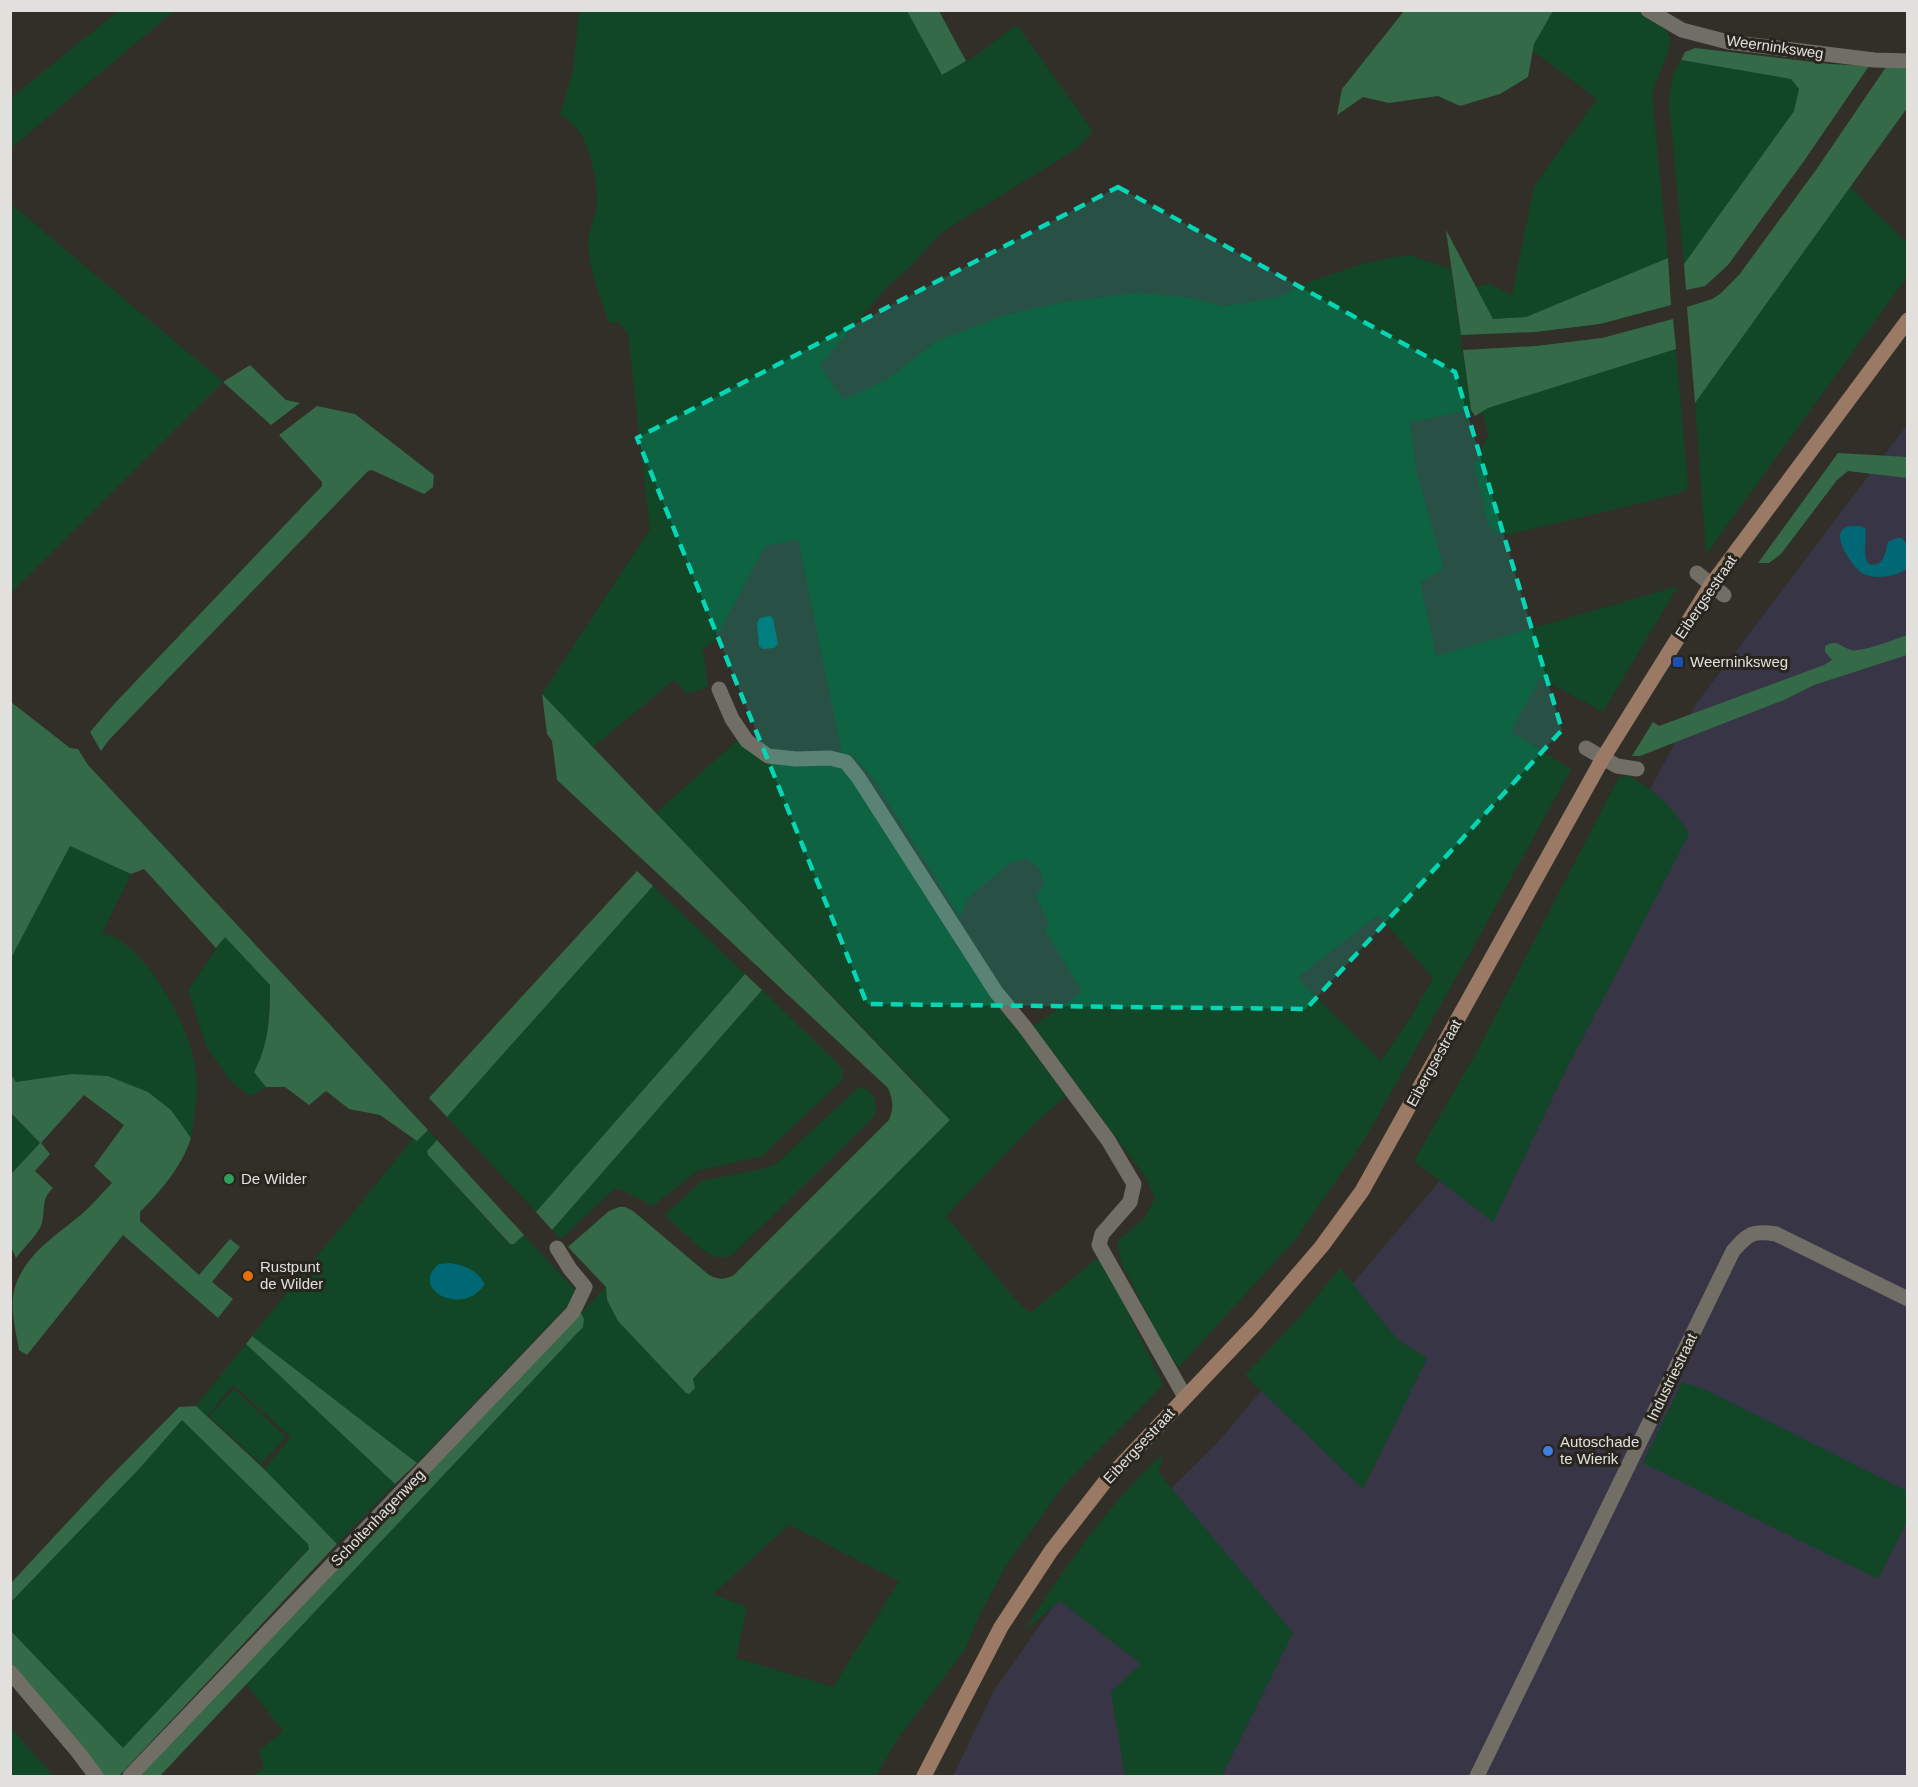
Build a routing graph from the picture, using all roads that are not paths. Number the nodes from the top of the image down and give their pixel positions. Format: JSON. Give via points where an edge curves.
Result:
{"nodes":[{"id":1,"x":1648,"y":10,"type":"edge"},
{"id":2,"x":1908,"y":61,"type":"edge"},
{"id":3,"x":1908,"y":320,"type":"edge"},
{"id":4,"x":1697,"y":573,"type":"dead end"},
{"id":5,"x":1711,"y":585,"type":"junction"},
{"id":6,"x":1724,"y":595,"type":"dead end"},
{"id":7,"x":719,"y":688,"type":"dead end"},
{"id":8,"x":1586,"y":748,"type":"dead end"},
{"id":9,"x":1603,"y":758,"type":"junction"},
{"id":10,"x":1637,"y":769,"type":"dead end"},
{"id":11,"x":557,"y":1248,"type":"dead end"},
{"id":12,"x":1908,"y":1299,"type":"edge"},
{"id":13,"x":1185,"y":1397,"type":"junction"},
{"id":14,"x":10,"y":1672,"type":"edge"},
{"id":15,"x":96,"y":1776,"type":"edge"},
{"id":16,"x":130,"y":1776,"type":"edge"},
{"id":17,"x":924,"y":1776,"type":"edge"},
{"id":18,"x":1477,"y":1776,"type":"edge"}],
"edges":[{"from":1,"to":2,"type":"street","name":"Weerninksweg","via":[[1682,30],[1728,42]]},
{"from":3,"to":5,"type":"main road","name":"Eibergsestraat"},
{"from":4,"to":5,"type":"street"},
{"from":5,"to":6,"type":"street"},
{"from":5,"to":9,"type":"main road","name":"Eibergsestraat"},
{"from":7,"to":13,"type":"street","via":[[747,741],[768,756],[846,762],[996,992],[1108,1140],[1134,1184],[1130,1202],[1102,1234],[1099,1245]]},
{"from":8,"to":9,"type":"street"},
{"from":9,"to":10,"type":"street","via":[[1617,766]]},
{"from":9,"to":13,"type":"main road","name":"Eibergsestraat","via":[[1362,1191],[1322,1246],[1257,1322]]},
{"from":11,"to":16,"type":"street","name":"Scholtenhagenweg","via":[[585,1287],[573,1312]]},
{"from":12,"to":18,"type":"street","name":"Industriestraat","via":[[1776,1234],[1747,1235],[1733,1251]]},
{"from":13,"to":17,"type":"main road","name":"Eibergsestraat","via":[[1104,1483],[1051,1551],[1000,1627]]},
{"from":14,"to":15,"type":"street"}]}
